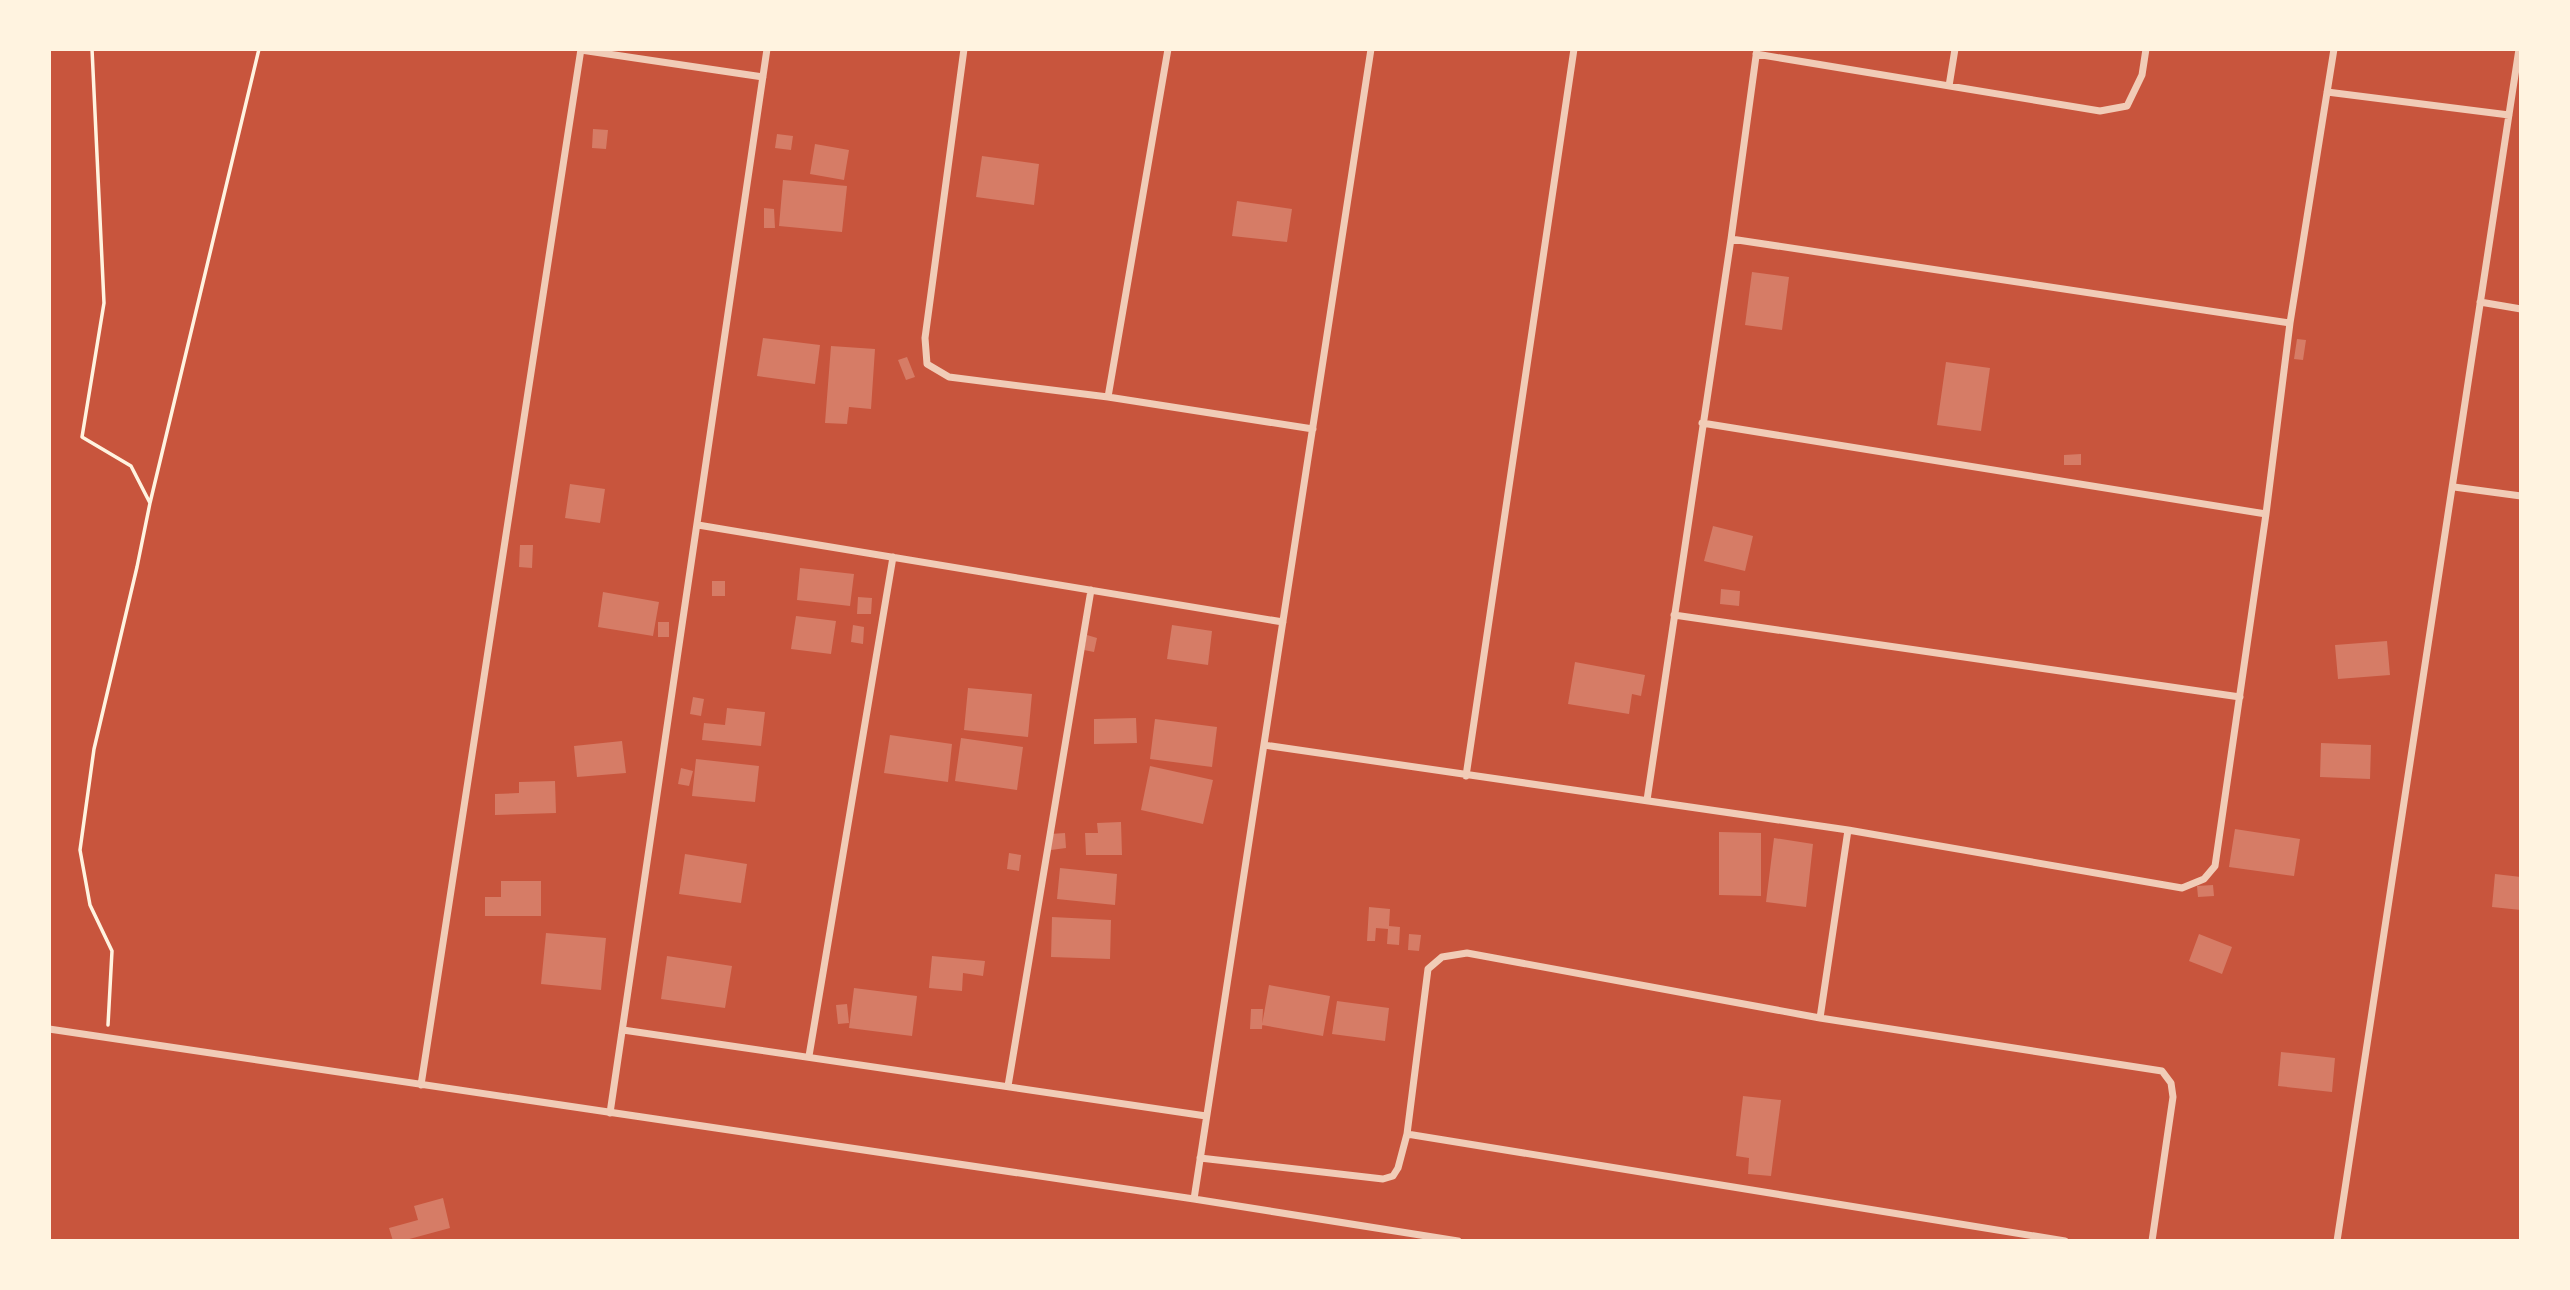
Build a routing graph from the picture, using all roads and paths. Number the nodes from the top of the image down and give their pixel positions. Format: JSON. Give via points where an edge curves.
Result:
{"nodes":[{"id":1,"x":92,"y":49,"type":"edge"},
{"id":2,"x":259,"y":49,"type":"edge"},
{"id":3,"x":768,"y":49,"type":"edge"},
{"id":4,"x":964,"y":49,"type":"edge"},
{"id":5,"x":1168,"y":49,"type":"edge"},
{"id":6,"x":1371,"y":49,"type":"edge"},
{"id":7,"x":1574,"y":49,"type":"edge"},
{"id":8,"x":1955,"y":49,"type":"edge"},
{"id":9,"x":2146,"y":49,"type":"edge"},
{"id":10,"x":2334,"y":49,"type":"edge"},
{"id":11,"x":2519,"y":49,"type":"edge"},
{"id":12,"x":581,"y":50,"type":"edge"},
{"id":13,"x":1756,"y":51,"type":"edge"},
{"id":14,"x":763,"y":77,"type":"junction"},
{"id":15,"x":1950,"y":86,"type":"junction"},
{"id":16,"x":2327,"y":92,"type":"junction"},
{"id":17,"x":2509,"y":115,"type":"junction"},
{"id":18,"x":1731,"y":239,"type":"junction"},
{"id":19,"x":2480,"y":302,"type":"junction"},
{"id":20,"x":2521,"y":309,"type":"edge"},
{"id":21,"x":2290,"y":323,"type":"junction"},
{"id":22,"x":1108,"y":397,"type":"junction"},
{"id":23,"x":1702,"y":423,"type":"junction"},
{"id":24,"x":1312,"y":429,"type":"junction"},
{"id":25,"x":2454,"y":487,"type":"junction"},
{"id":26,"x":2521,"y":496,"type":"edge"},
{"id":27,"x":150,"y":503,"type":"junction"},
{"id":28,"x":2266,"y":514,"type":"junction"},
{"id":29,"x":698,"y":525,"type":"junction"},
{"id":30,"x":893,"y":557,"type":"junction"},
{"id":31,"x":1091,"y":590,"type":"junction"},
{"id":32,"x":1674,"y":615,"type":"junction"},
{"id":33,"x":1283,"y":622,"type":"junction"},
{"id":34,"x":2240,"y":697,"type":"junction"},
{"id":35,"x":1264,"y":745,"type":"junction"},
{"id":36,"x":1466,"y":776,"type":"junction"},
{"id":37,"x":1647,"y":800,"type":"junction"},
{"id":38,"x":1848,"y":830,"type":"junction"},
{"id":39,"x":1820,"y":1018,"type":"junction"},
{"id":40,"x":49,"y":1029,"type":"edge"},
{"id":41,"x":623,"y":1030,"type":"junction"},
{"id":42,"x":107,"y":1038,"type":"junction"},
{"id":43,"x":809,"y":1056,"type":"junction"},
{"id":44,"x":421,"y":1084,"type":"junction"},
{"id":45,"x":1008,"y":1086,"type":"junction"},
{"id":46,"x":610,"y":1113,"type":"junction"},
{"id":47,"x":1206,"y":1116,"type":"junction"},
{"id":48,"x":1407,"y":1134,"type":"junction"},
{"id":49,"x":1200,"y":1158,"type":"junction"},
{"id":50,"x":1194,"y":1199,"type":"junction"},
{"id":51,"x":1458,"y":1241,"type":"edge"},
{"id":52,"x":2065,"y":1241,"type":"edge"},
{"id":53,"x":2152,"y":1241,"type":"edge"},
{"id":54,"x":2337,"y":1241,"type":"edge"}],
"edges":[{"from":1,"to":27,"type":"path","via":[[104,303],[82,437],[131,466]]},
{"from":2,"to":27,"type":"path"},
{"from":3,"to":14,"type":"street"},
{"from":4,"to":22,"type":"street","via":[[925,338],[927,365],[949,377]]},
{"from":5,"to":22,"type":"street"},
{"from":6,"to":24,"type":"street"},
{"from":7,"to":36,"type":"street"},
{"from":8,"to":15,"type":"street"},
{"from":9,"to":15,"type":"street","via":[[2142,75],[2127,106],[2099,111]]},
{"from":10,"to":16,"type":"street"},
{"from":11,"to":17,"type":"street"},
{"from":12,"to":14,"type":"street"},
{"from":12,"to":44,"type":"street"},
{"from":13,"to":15,"type":"street"},
{"from":13,"to":18,"type":"street"},
{"from":14,"to":29,"type":"street"},
{"from":16,"to":17,"type":"street"},
{"from":16,"to":21,"type":"street"},
{"from":17,"to":19,"type":"street"},
{"from":18,"to":21,"type":"street"},
{"from":18,"to":23,"type":"street"},
{"from":19,"to":20,"type":"street"},
{"from":19,"to":25,"type":"street"},
{"from":21,"to":28,"type":"street"},
{"from":22,"to":24,"type":"street"},
{"from":23,"to":28,"type":"street"},
{"from":23,"to":32,"type":"street"},
{"from":24,"to":33,"type":"street"},
{"from":25,"to":26,"type":"street"},
{"from":25,"to":54,"type":"street"},
{"from":27,"to":42,"type":"path","via":[[93,748],[80,850],[90,905],[112,951]]},
{"from":28,"to":34,"type":"street"},
{"from":29,"to":30,"type":"street"},
{"from":29,"to":41,"type":"street"},
{"from":30,"to":31,"type":"street"},
{"from":30,"to":43,"type":"street"},
{"from":31,"to":33,"type":"street"},
{"from":31,"to":45,"type":"street"},
{"from":32,"to":34,"type":"street"},
{"from":32,"to":37,"type":"street"},
{"from":33,"to":35,"type":"street"},
{"from":34,"to":38,"type":"street","via":[[2215,866],[2204,879],[2182,888]]},
{"from":35,"to":36,"type":"street"},
{"from":35,"to":47,"type":"street"},
{"from":36,"to":37,"type":"street"},
{"from":37,"to":38,"type":"street"},
{"from":38,"to":39,"type":"street"},
{"from":39,"to":48,"type":"street","via":[[1467,953],[1442,957],[1428,969]]},
{"from":39,"to":53,"type":"street","via":[[2162,1071],[2171,1083],[2173,1097]]},
{"from":40,"to":42,"type":"street"},
{"from":41,"to":43,"type":"street"},
{"from":41,"to":46,"type":"street"},
{"from":42,"to":44,"type":"street"},
{"from":43,"to":45,"type":"street"},
{"from":44,"to":46,"type":"street"},
{"from":45,"to":47,"type":"street"},
{"from":46,"to":50,"type":"street"},
{"from":47,"to":49,"type":"street"},
{"from":48,"to":49,"type":"street","via":[[1398,1168],[1383,1179]]},
{"from":48,"to":52,"type":"street"},
{"from":49,"to":50,"type":"street"},
{"from":50,"to":51,"type":"street"}]}
